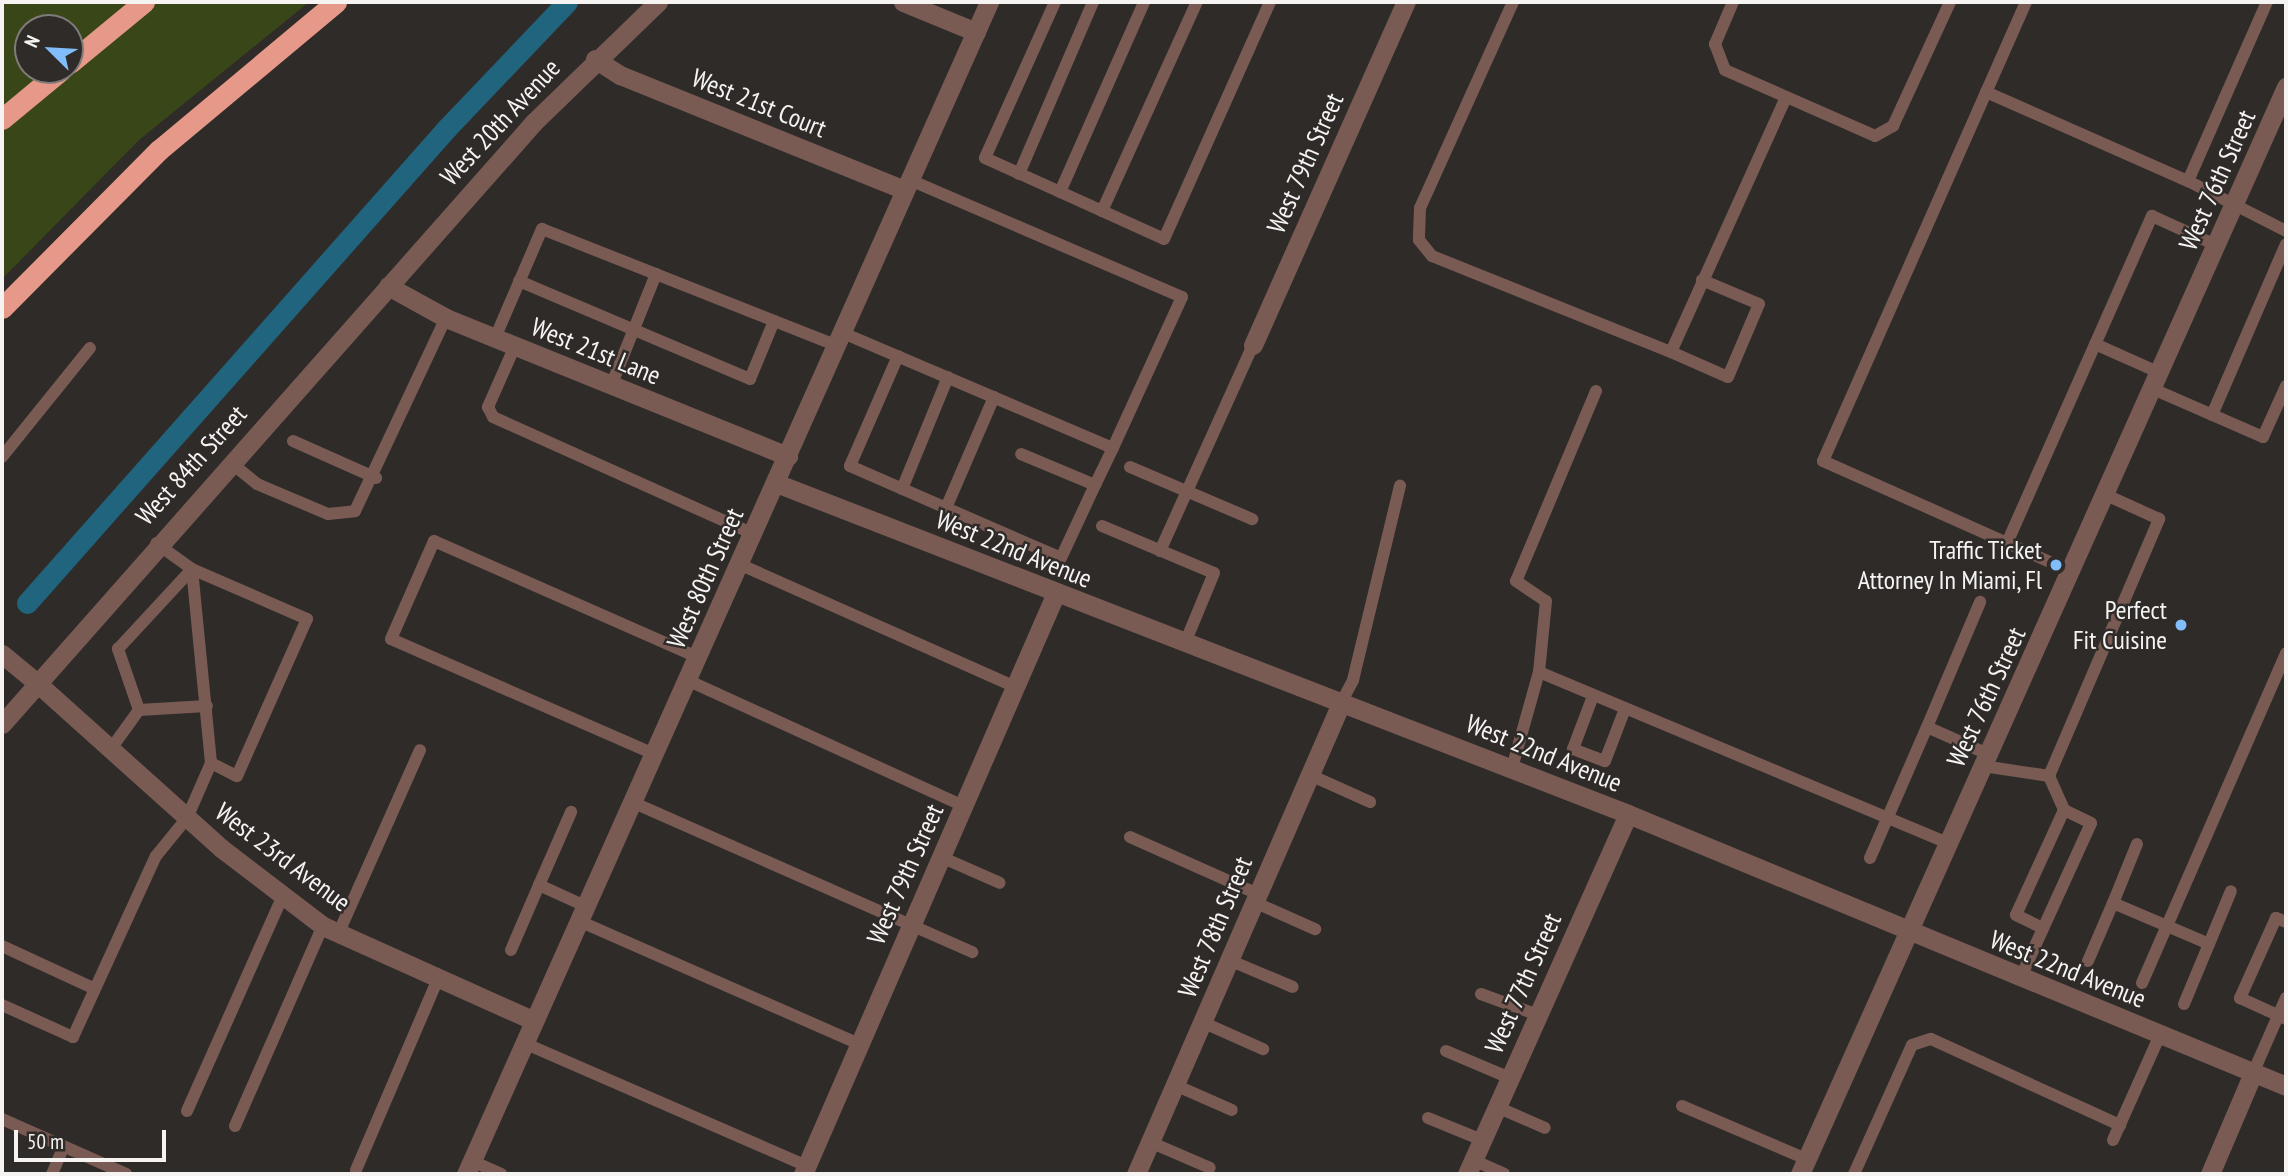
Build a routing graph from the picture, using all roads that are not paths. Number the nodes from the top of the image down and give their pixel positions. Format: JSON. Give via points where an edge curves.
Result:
{"nodes":[{"id":1,"x":144,"y":2,"type":"edge"},
{"id":2,"x":336,"y":2,"type":"edge"},
{"id":3,"x":658,"y":2,"type":"edge"},
{"id":4,"x":903,"y":2,"type":"edge"},
{"id":5,"x":989,"y":2,"type":"edge"},
{"id":6,"x":1055,"y":2,"type":"edge"},
{"id":7,"x":1093,"y":2,"type":"edge"},
{"id":8,"x":1144,"y":2,"type":"edge"},
{"id":9,"x":1197,"y":2,"type":"edge"},
{"id":10,"x":1270,"y":2,"type":"edge"},
{"id":11,"x":1406,"y":2,"type":"edge"},
{"id":12,"x":1513,"y":2,"type":"edge"},
{"id":13,"x":1733,"y":2,"type":"edge"},
{"id":14,"x":1950,"y":2,"type":"edge"},
{"id":15,"x":2026,"y":2,"type":"edge"},
{"id":16,"x":2267,"y":2,"type":"edge"},
{"id":17,"x":976,"y":32,"type":"junction"},
{"id":18,"x":84,"y":51,"type":"edge"},
{"id":19,"x":595,"y":59,"type":"junction"},
{"id":20,"x":44,"y":84,"type":"edge"},
{"id":21,"x":2286,"y":88,"type":"edge"},
{"id":22,"x":1986,"y":92,"type":"junction"},
{"id":23,"x":1786,"y":100,"type":"junction"},
{"id":24,"x":2280,"y":117,"type":"edge"},
{"id":25,"x":2,"y":119,"type":"edge"},
{"id":26,"x":1019,"y":174,"type":"junction"},
{"id":27,"x":2188,"y":181,"type":"junction"},
{"id":28,"x":908,"y":185,"type":"junction"},
{"id":29,"x":1060,"y":192,"type":"junction"},
{"id":30,"x":2233,"y":207,"type":"junction"},
{"id":31,"x":1102,"y":211,"type":"junction"},
{"id":32,"x":2286,"y":231,"type":"edge"},
{"id":33,"x":2286,"y":244,"type":"edge"},
{"id":34,"x":2216,"y":245,"type":"junction"},
{"id":35,"x":656,"y":274,"type":"junction"},
{"id":36,"x":1702,"y":280,"type":"junction"},
{"id":37,"x":519,"y":281,"type":"junction"},
{"id":38,"x":387,"y":286,"type":"junction"},
{"id":39,"x":2,"y":308,"type":"edge"},
{"id":40,"x":446,"y":318,"type":"junction"},
{"id":41,"x":774,"y":321,"type":"junction"},
{"id":42,"x":633,"y":330,"type":"junction"},
{"id":43,"x":495,"y":338,"type":"junction"},
{"id":44,"x":840,"y":339,"type":"junction"},
{"id":45,"x":2095,"y":344,"type":"junction"},
{"id":46,"x":1252,"y":345,"type":"joint"},
{"id":47,"x":515,"y":346,"type":"junction"},
{"id":48,"x":90,"y":348,"type":"dead end"},
{"id":49,"x":1671,"y":352,"type":"junction"},
{"id":50,"x":898,"y":356,"type":"junction"},
{"id":51,"x":948,"y":377,"type":"junction"},
{"id":52,"x":2157,"y":381,"type":"junction"},
{"id":53,"x":611,"y":386,"type":"junction"},
{"id":54,"x":2286,"y":386,"type":"edge"},
{"id":55,"x":1596,"y":391,"type":"dead end"},
{"id":56,"x":994,"y":397,"type":"junction"},
{"id":57,"x":2212,"y":415,"type":"junction"},
{"id":58,"x":293,"y":441,"type":"dead end"},
{"id":59,"x":1113,"y":448,"type":"junction"},
{"id":60,"x":1021,"y":454,"type":"dead end"},
{"id":61,"x":788,"y":456,"type":"junction"},
{"id":62,"x":2,"y":457,"type":"edge"},
{"id":63,"x":230,"y":462,"type":"junction"},
{"id":64,"x":1130,"y":467,"type":"dead end"},
{"id":65,"x":376,"y":478,"type":"junction"},
{"id":66,"x":776,"y":483,"type":"junction"},
{"id":67,"x":1095,"y":485,"type":"junction"},
{"id":68,"x":1400,"y":486,"type":"dead end"},
{"id":69,"x":902,"y":488,"type":"junction"},
{"id":70,"x":1187,"y":492,"type":"junction"},
{"id":71,"x":2106,"y":495,"type":"junction"},
{"id":72,"x":946,"y":508,"type":"junction"},
{"id":73,"x":1252,"y":519,"type":"dead end"},
{"id":74,"x":1102,"y":526,"type":"dead end"},
{"id":75,"x":753,"y":534,"type":"junction"},
{"id":76,"x":156,"y":543,"type":"junction"},
{"id":77,"x":2007,"y":543,"type":"junction"},
{"id":78,"x":1160,"y":551,"type":"junction"},
{"id":79,"x":739,"y":564,"type":"junction"},
{"id":80,"x":192,"y":569,"type":"junction"},
{"id":81,"x":2072,"y":572,"type":"junction"},
{"id":82,"x":1055,"y":595,"type":"junction"},
{"id":83,"x":1980,"y":602,"type":"dead end"},
{"id":84,"x":1185,"y":643,"type":"junction"},
{"id":85,"x":2286,"y":653,"type":"edge"},
{"id":86,"x":2,"y":654,"type":"edge"},
{"id":87,"x":697,"y":657,"type":"junction"},
{"id":88,"x":1539,"y":672,"type":"junction"},
{"id":89,"x":687,"y":680,"type":"junction"},
{"id":90,"x":36,"y":682,"type":"junction"},
{"id":91,"x":1015,"y":687,"type":"junction"},
{"id":92,"x":1593,"y":696,"type":"junction"},
{"id":93,"x":1342,"y":701,"type":"junction"},
{"id":94,"x":207,"y":706,"type":"junction"},
{"id":95,"x":1625,"y":709,"type":"junction"},
{"id":96,"x":139,"y":710,"type":"junction"},
{"id":97,"x":2,"y":724,"type":"edge"},
{"id":98,"x":1927,"y":727,"type":"junction"},
{"id":99,"x":113,"y":746,"type":"junction"},
{"id":100,"x":419,"y":750,"type":"dead end"},
{"id":101,"x":654,"y":754,"type":"junction"},
{"id":102,"x":1986,"y":760,"type":"junction"},
{"id":103,"x":211,"y":763,"type":"junction"},
{"id":104,"x":1512,"y":768,"type":"junction"},
{"id":105,"x":1310,"y":775,"type":"junction"},
{"id":106,"x":2049,"y":776,"type":"junction"},
{"id":107,"x":632,"y":802,"type":"junction"},
{"id":108,"x":1370,"y":802,"type":"dead end"},
{"id":109,"x":963,"y":806,"type":"junction"},
{"id":110,"x":2064,"y":810,"type":"junction"},
{"id":111,"x":571,"y":812,"type":"dead end"},
{"id":112,"x":1628,"y":814,"type":"junction"},
{"id":113,"x":1888,"y":816,"type":"junction"},
{"id":114,"x":187,"y":818,"type":"junction"},
{"id":115,"x":1130,"y":836,"type":"dead end"},
{"id":116,"x":1948,"y":843,"type":"junction"},
{"id":117,"x":2137,"y":845,"type":"dead end"},
{"id":118,"x":941,"y":857,"type":"junction"},
{"id":119,"x":1870,"y":858,"type":"dead end"},
{"id":120,"x":1000,"y":883,"type":"dead end"},
{"id":121,"x":539,"y":885,"type":"junction"},
{"id":122,"x":2231,"y":891,"type":"dead end"},
{"id":123,"x":283,"y":895,"type":"junction"},
{"id":124,"x":1256,"y":898,"type":"junction"},
{"id":125,"x":2113,"y":903,"type":"junction"},
{"id":126,"x":582,"y":914,"type":"junction"},
{"id":127,"x":2286,"y":922,"type":"edge"},
{"id":128,"x":911,"y":926,"type":"junction"},
{"id":129,"x":2167,"y":926,"type":"junction"},
{"id":130,"x":2043,"y":928,"type":"junction"},
{"id":131,"x":331,"y":929,"type":"junction"},
{"id":132,"x":1315,"y":929,"type":"dead end"},
{"id":133,"x":1907,"y":932,"type":"junction"},
{"id":134,"x":2209,"y":944,"type":"junction"},
{"id":135,"x":2,"y":946,"type":"edge"},
{"id":136,"x":510,"y":950,"type":"dead end"},
{"id":137,"x":972,"y":952,"type":"dead end"},
{"id":138,"x":1229,"y":960,"type":"junction"},
{"id":139,"x":2088,"y":961,"type":"dead end"},
{"id":140,"x":438,"y":979,"type":"junction"},
{"id":141,"x":2020,"y":979,"type":"junction"},
{"id":142,"x":2142,"y":983,"type":"dead end"},
{"id":143,"x":1293,"y":987,"type":"dead end"},
{"id":144,"x":95,"y":989,"type":"junction"},
{"id":145,"x":1481,"y":994,"type":"dead end"},
{"id":146,"x":2286,"y":998,"type":"edge"},
{"id":147,"x":2184,"y":1004,"type":"dead end"},
{"id":148,"x":2,"y":1006,"type":"edge"},
{"id":149,"x":1538,"y":1016,"type":"junction"},
{"id":150,"x":2282,"y":1017,"type":"edge"},
{"id":151,"x":534,"y":1021,"type":"junction"},
{"id":152,"x":1202,"y":1022,"type":"junction"},
{"id":153,"x":2160,"y":1035,"type":"junction"},
{"id":154,"x":524,"y":1043,"type":"junction"},
{"id":155,"x":859,"y":1044,"type":"junction"},
{"id":156,"x":1263,"y":1049,"type":"dead end"},
{"id":157,"x":1446,"y":1051,"type":"dead end"},
{"id":158,"x":2253,"y":1073,"type":"junction"},
{"id":159,"x":1510,"y":1078,"type":"junction"},
{"id":160,"x":1175,"y":1085,"type":"junction"},
{"id":161,"x":2286,"y":1086,"type":"edge"},
{"id":162,"x":1682,"y":1106,"type":"dead end"},
{"id":163,"x":1497,"y":1107,"type":"junction"},
{"id":164,"x":1233,"y":1110,"type":"dead end"},
{"id":165,"x":187,"y":1111,"type":"dead end"},
{"id":166,"x":1428,"y":1118,"type":"dead end"},
{"id":167,"x":2,"y":1119,"type":"edge"},
{"id":168,"x":2120,"y":1125,"type":"junction"},
{"id":169,"x":235,"y":1126,"type":"dead end"},
{"id":170,"x":1545,"y":1128,"type":"dead end"},
{"id":171,"x":1482,"y":1140,"type":"junction"},
{"id":172,"x":2113,"y":1140,"type":"dead end"},
{"id":173,"x":1150,"y":1142,"type":"junction"},
{"id":174,"x":64,"y":1146,"type":"junction"},
{"id":175,"x":1470,"y":1167,"type":"edge"},
{"id":176,"x":1803,"y":1167,"type":"edge"},
{"id":177,"x":469,"y":1168,"type":"edge"},
{"id":178,"x":1210,"y":1168,"type":"dead end"},
{"id":179,"x":105,"y":1170,"type":"edge"},
{"id":180,"x":356,"y":1170,"type":"dead end"},
{"id":181,"x":805,"y":1170,"type":"edge"},
{"id":182,"x":52,"y":1174,"type":"edge"},
{"id":183,"x":126,"y":1174,"type":"edge"},
{"id":184,"x":501,"y":1174,"type":"edge"},
{"id":185,"x":1136,"y":1174,"type":"edge"},
{"id":186,"x":1504,"y":1174,"type":"edge"},
{"id":187,"x":1854,"y":1174,"type":"edge"},
{"id":188,"x":2210,"y":1174,"type":"edge"}],
"edges":[{"from":1,"to":18,"type":"highway"},
{"from":2,"to":39,"type":"highway","via":[[159,150]]},
{"from":3,"to":19,"type":"street","name":"West 20th Avenue"},
{"from":4,"to":17,"type":"street"},
{"from":5,"to":17,"type":"street","name":"West 80th Street"},
{"from":6,"to":26,"type":"lane","via":[[985,158]]},
{"from":7,"to":26,"type":"lane"},
{"from":8,"to":29,"type":"lane"},
{"from":9,"to":31,"type":"lane"},
{"from":10,"to":31,"type":"lane","via":[[1164,239]]},
{"from":11,"to":46,"type":"street","name":"West 79th Street"},
{"from":12,"to":49,"type":"lane","via":[[1420,208],[1419,240],[1432,256]]},
{"from":13,"to":23,"type":"lane","via":[[1715,44],[1719,62],[1733,76]]},
{"from":14,"to":23,"type":"lane","via":[[1886,134],[1859,133]]},
{"from":15,"to":22,"type":"lane"},
{"from":16,"to":27,"type":"lane"},
{"from":17,"to":28,"type":"street","name":"West 80th Street"},
{"from":19,"to":28,"type":"street","name":"West 21st Court","via":[[620,75]]},
{"from":19,"to":38,"type":"street","name":"West 20th Avenue"},
{"from":20,"to":25,"type":"highway"},
{"from":21,"to":24,"type":"street","name":"West 76th Street"},
{"from":22,"to":27,"type":"lane"},
{"from":22,"to":77,"type":"lane","via":[[1823,461]]},
{"from":23,"to":36,"type":"lane"},
{"from":24,"to":30,"type":"street","name":"West 76th Street"},
{"from":26,"to":29,"type":"lane"},
{"from":27,"to":30,"type":"lane"},
{"from":28,"to":44,"type":"street","name":"West 80th Street"},
{"from":28,"to":59,"type":"lane","via":[[1182,297]]},
{"from":29,"to":31,"type":"lane"},
{"from":30,"to":32,"type":"lane"},
{"from":30,"to":34,"type":"street","name":"West 76th Street"},
{"from":33,"to":57,"type":"lane"},
{"from":34,"to":45,"type":"lane","via":[[2152,216]]},
{"from":34,"to":52,"type":"street","name":"West 76th Street"},
{"from":35,"to":37,"type":"lane","via":[[542,229]]},
{"from":35,"to":41,"type":"lane"},
{"from":35,"to":42,"type":"lane"},
{"from":36,"to":49,"type":"lane"},
{"from":36,"to":49,"type":"lane","via":[[1759,304],[1728,377]]},
{"from":37,"to":42,"type":"lane"},
{"from":37,"to":43,"type":"lane"},
{"from":38,"to":40,"type":"street","name":"West 21st Lane"},
{"from":38,"to":63,"type":"street","name":"West 84th Street"},
{"from":40,"to":43,"type":"street","name":"West 21st Lane"},
{"from":40,"to":65,"type":"lane"},
{"from":41,"to":42,"type":"lane","via":[[750,379]]},
{"from":41,"to":44,"type":"lane"},
{"from":42,"to":53,"type":"lane"},
{"from":43,"to":47,"type":"street","name":"West 21st Lane"},
{"from":44,"to":50,"type":"lane"},
{"from":44,"to":61,"type":"street","name":"West 80th Street"},
{"from":45,"to":52,"type":"lane"},
{"from":45,"to":77,"type":"lane"},
{"from":46,"to":70,"type":"lane"},
{"from":47,"to":53,"type":"street","name":"West 21st Lane"},
{"from":47,"to":75,"type":"lane","via":[[488,407],[493,417]]},
{"from":48,"to":62,"type":"lane"},
{"from":50,"to":51,"type":"lane"},
{"from":50,"to":69,"type":"lane","via":[[850,466]]},
{"from":51,"to":56,"type":"lane"},
{"from":51,"to":69,"type":"lane"},
{"from":52,"to":57,"type":"lane"},
{"from":52,"to":71,"type":"street","name":"West 76th Street"},
{"from":53,"to":61,"type":"street","name":"West 21st Lane"},
{"from":54,"to":57,"type":"lane","via":[[2263,438]]},
{"from":55,"to":88,"type":"lane","via":[[1516,581],[1546,601]]},
{"from":56,"to":59,"type":"lane"},
{"from":56,"to":72,"type":"lane"},
{"from":58,"to":65,"type":"lane"},
{"from":59,"to":67,"type":"lane"},
{"from":60,"to":67,"type":"lane"},
{"from":61,"to":66,"type":"street","name":"West 80th Street"},
{"from":63,"to":65,"type":"lane","via":[[257,484],[340,516],[359,508]]},
{"from":63,"to":76,"type":"street","name":"West 84th Street"},
{"from":64,"to":70,"type":"lane"},
{"from":66,"to":75,"type":"street","name":"West 80th Street"},
{"from":66,"to":82,"type":"street","name":"West 22nd Avenue"},
{"from":67,"to":72,"type":"lane","via":[[1061,558]]},
{"from":68,"to":93,"type":"lane","via":[[1353,680]]},
{"from":69,"to":72,"type":"lane"},
{"from":70,"to":73,"type":"lane"},
{"from":70,"to":78,"type":"lane"},
{"from":71,"to":81,"type":"street","name":"West 76th Street"},
{"from":71,"to":106,"type":"lane","via":[[2159,519]]},
{"from":74,"to":78,"type":"lane"},
{"from":75,"to":79,"type":"street","name":"West 80th Street"},
{"from":76,"to":80,"type":"lane"},
{"from":76,"to":90,"type":"street","name":"West 84th Street"},
{"from":77,"to":81,"type":"lane"},
{"from":78,"to":84,"type":"lane","via":[[1214,573]]},
{"from":79,"to":87,"type":"street","name":"West 80th Street"},
{"from":79,"to":91,"type":"lane"},
{"from":80,"to":94,"type":"lane"},
{"from":80,"to":96,"type":"lane","via":[[118,649]]},
{"from":80,"to":103,"type":"lane","via":[[307,619],[237,776]]},
{"from":81,"to":102,"type":"street","name":"West 76th Street"},
{"from":82,"to":84,"type":"street","name":"West 22nd Avenue"},
{"from":82,"to":91,"type":"street","name":"West 79th Street"},
{"from":83,"to":98,"type":"lane"},
{"from":84,"to":93,"type":"street","name":"West 22nd Avenue"},
{"from":85,"to":129,"type":"lane"},
{"from":86,"to":90,"type":"street"},
{"from":87,"to":89,"type":"street","name":"West 80th Street"},
{"from":87,"to":101,"type":"lane","via":[[434,541],[391,639]]},
{"from":88,"to":92,"type":"lane"},
{"from":88,"to":104,"type":"lane"},
{"from":89,"to":101,"type":"street","name":"West 80th Street"},
{"from":89,"to":109,"type":"lane"},
{"from":90,"to":97,"type":"street","name":"West 84th Street"},
{"from":90,"to":99,"type":"street","name":"West 23rd Avenue"},
{"from":91,"to":109,"type":"street","name":"West 79th Street"},
{"from":92,"to":95,"type":"lane"},
{"from":92,"to":95,"type":"lane","via":[[1573,749],[1605,761]]},
{"from":93,"to":104,"type":"street","name":"West 22nd Avenue"},
{"from":93,"to":105,"type":"street","name":"West 78th Street"},
{"from":94,"to":96,"type":"lane"},
{"from":94,"to":103,"type":"lane"},
{"from":95,"to":113,"type":"lane"},
{"from":96,"to":99,"type":"lane"},
{"from":98,"to":102,"type":"lane"},
{"from":98,"to":113,"type":"lane"},
{"from":99,"to":114,"type":"street","name":"West 23rd Avenue"},
{"from":100,"to":131,"type":"lane"},
{"from":101,"to":107,"type":"street","name":"West 80th Street"},
{"from":102,"to":106,"type":"lane"},
{"from":102,"to":116,"type":"street","name":"West 76th Street"},
{"from":103,"to":114,"type":"lane"},
{"from":104,"to":112,"type":"street","name":"West 22nd Avenue"},
{"from":105,"to":108,"type":"lane"},
{"from":105,"to":124,"type":"street","name":"West 78th Street"},
{"from":106,"to":110,"type":"lane"},
{"from":107,"to":126,"type":"street","name":"West 80th Street"},
{"from":107,"to":128,"type":"lane"},
{"from":109,"to":118,"type":"street","name":"West 79th Street"},
{"from":110,"to":130,"type":"lane","via":[[2091,823]]},
{"from":110,"to":130,"type":"lane","via":[[2016,915]]},
{"from":111,"to":121,"type":"lane"},
{"from":112,"to":133,"type":"street","name":"West 22nd Avenue"},
{"from":112,"to":149,"type":"street","name":"West 77th Street"},
{"from":113,"to":116,"type":"lane"},
{"from":113,"to":119,"type":"lane"},
{"from":114,"to":123,"type":"street","name":"West 23rd Avenue"},
{"from":114,"to":144,"type":"lane","via":[[156,856]]},
{"from":115,"to":124,"type":"lane"},
{"from":116,"to":133,"type":"street","name":"West 76th Street"},
{"from":117,"to":125,"type":"lane"},
{"from":118,"to":120,"type":"lane"},
{"from":118,"to":128,"type":"street","name":"West 79th Street"},
{"from":121,"to":126,"type":"lane"},
{"from":121,"to":136,"type":"lane"},
{"from":122,"to":134,"type":"lane"},
{"from":123,"to":131,"type":"street","name":"West 23rd Avenue"},
{"from":123,"to":165,"type":"lane"},
{"from":124,"to":132,"type":"lane"},
{"from":124,"to":138,"type":"street","name":"West 78th Street"},
{"from":125,"to":129,"type":"lane"},
{"from":125,"to":139,"type":"lane"},
{"from":126,"to":151,"type":"street","name":"West 80th Street"},
{"from":126,"to":155,"type":"lane"},
{"from":127,"to":150,"type":"lane","via":[[2276,918],[2240,998]]},
{"from":128,"to":137,"type":"lane"},
{"from":128,"to":155,"type":"street","name":"West 79th Street"},
{"from":129,"to":134,"type":"lane"},
{"from":129,"to":142,"type":"lane"},
{"from":130,"to":141,"type":"lane"},
{"from":131,"to":140,"type":"street","name":"West 23rd Avenue"},
{"from":131,"to":169,"type":"lane"},
{"from":133,"to":141,"type":"street","name":"West 22nd Avenue"},
{"from":133,"to":176,"type":"street","name":"West 76th Street"},
{"from":134,"to":147,"type":"lane"},
{"from":135,"to":144,"type":"lane"},
{"from":138,"to":143,"type":"lane"},
{"from":138,"to":152,"type":"street","name":"West 78th Street"},
{"from":140,"to":151,"type":"street","name":"West 23rd Avenue"},
{"from":140,"to":180,"type":"lane"},
{"from":141,"to":153,"type":"street","name":"West 22nd Avenue"},
{"from":144,"to":148,"type":"lane","via":[[73,1037]]},
{"from":145,"to":149,"type":"lane"},
{"from":146,"to":150,"type":"lane"},
{"from":149,"to":159,"type":"street","name":"West 77th Street"},
{"from":150,"to":158,"type":"lane"},
{"from":151,"to":154,"type":"street","name":"West 80th Street"},
{"from":152,"to":156,"type":"lane"},
{"from":152,"to":160,"type":"street","name":"West 78th Street"},
{"from":153,"to":158,"type":"street","name":"West 22nd Avenue"},
{"from":153,"to":168,"type":"lane"},
{"from":154,"to":177,"type":"street","name":"West 80th Street"},
{"from":154,"to":181,"type":"lane"},
{"from":155,"to":181,"type":"street","name":"West 79th Street"},
{"from":157,"to":159,"type":"lane"},
{"from":158,"to":161,"type":"street","name":"West 22nd Avenue"},
{"from":158,"to":188,"type":"street"},
{"from":159,"to":163,"type":"street","name":"West 77th Street"},
{"from":160,"to":164,"type":"lane"},
{"from":160,"to":173,"type":"street","name":"West 78th Street"},
{"from":162,"to":176,"type":"lane"},
{"from":163,"to":170,"type":"lane"},
{"from":163,"to":171,"type":"street","name":"West 77th Street"},
{"from":166,"to":171,"type":"lane"},
{"from":167,"to":174,"type":"lane"},
{"from":168,"to":172,"type":"lane"},
{"from":168,"to":187,"type":"lane","via":[[1931,1039],[1912,1045]]},
{"from":171,"to":175,"type":"street","name":"West 77th Street"},
{"from":173,"to":178,"type":"lane"},
{"from":173,"to":185,"type":"street","name":"West 78th Street"},
{"from":174,"to":179,"type":"lane"},
{"from":174,"to":182,"type":"lane"},
{"from":175,"to":186,"type":"lane"},
{"from":177,"to":184,"type":"lane"},
{"from":179,"to":183,"type":"lane"}]}
